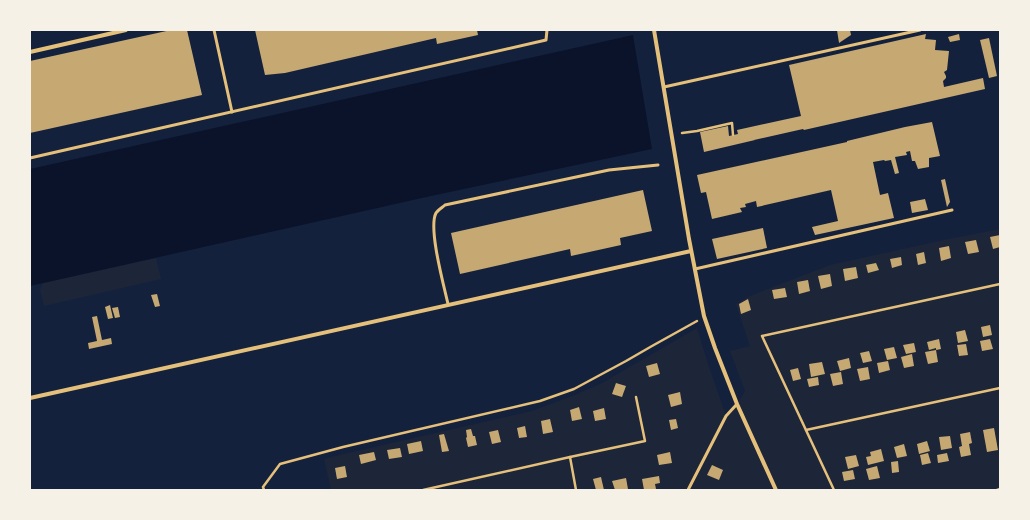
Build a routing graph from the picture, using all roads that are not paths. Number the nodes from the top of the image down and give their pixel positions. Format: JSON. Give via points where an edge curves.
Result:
{"nodes":[{"id":1,"x":126,"y":30,"type":"edge"},
{"id":2,"x":214,"y":30,"type":"edge"},
{"id":3,"x":547,"y":30,"type":"edge"},
{"id":4,"x":654,"y":30,"type":"edge"},
{"id":5,"x":920,"y":30,"type":"edge"},
{"id":6,"x":30,"y":52,"type":"edge"},
{"id":7,"x":664,"y":87,"type":"junction"},
{"id":8,"x":232,"y":112,"type":"junction"},
{"id":9,"x":30,"y":158,"type":"edge"},
{"id":10,"x":658,"y":165,"type":"dead end"},
{"id":11,"x":952,"y":210,"type":"dead end"},
{"id":12,"x":692,"y":251,"type":"junction"},
{"id":13,"x":695,"y":269,"type":"junction"},
{"id":14,"x":448,"y":304,"type":"junction"},
{"id":15,"x":30,"y":398,"type":"edge"},
{"id":16,"x":737,"y":404,"type":"junction"},
{"id":17,"x":688,"y":490,"type":"edge"},
{"id":18,"x":776,"y":490,"type":"edge"}],
"edges":[{"from":1,"to":6,"type":"street"},
{"from":2,"to":8,"type":"lane"},
{"from":3,"to":8,"type":"lane","via":[[546,40]]},
{"from":4,"to":7,"type":"street"},
{"from":5,"to":7,"type":"lane"},
{"from":7,"to":12,"type":"street"},
{"from":8,"to":9,"type":"lane"},
{"from":10,"to":14,"type":"lane","via":[[609,170],[445,205],[436,214],[434,226]]},
{"from":11,"to":13,"type":"lane"},
{"from":12,"to":13,"type":"street"},
{"from":12,"to":14,"type":"street"},
{"from":13,"to":16,"type":"street","via":[[704,316]]},
{"from":14,"to":15,"type":"street"},
{"from":16,"to":17,"type":"lane","via":[[726,416]]},
{"from":16,"to":18,"type":"street"}]}
